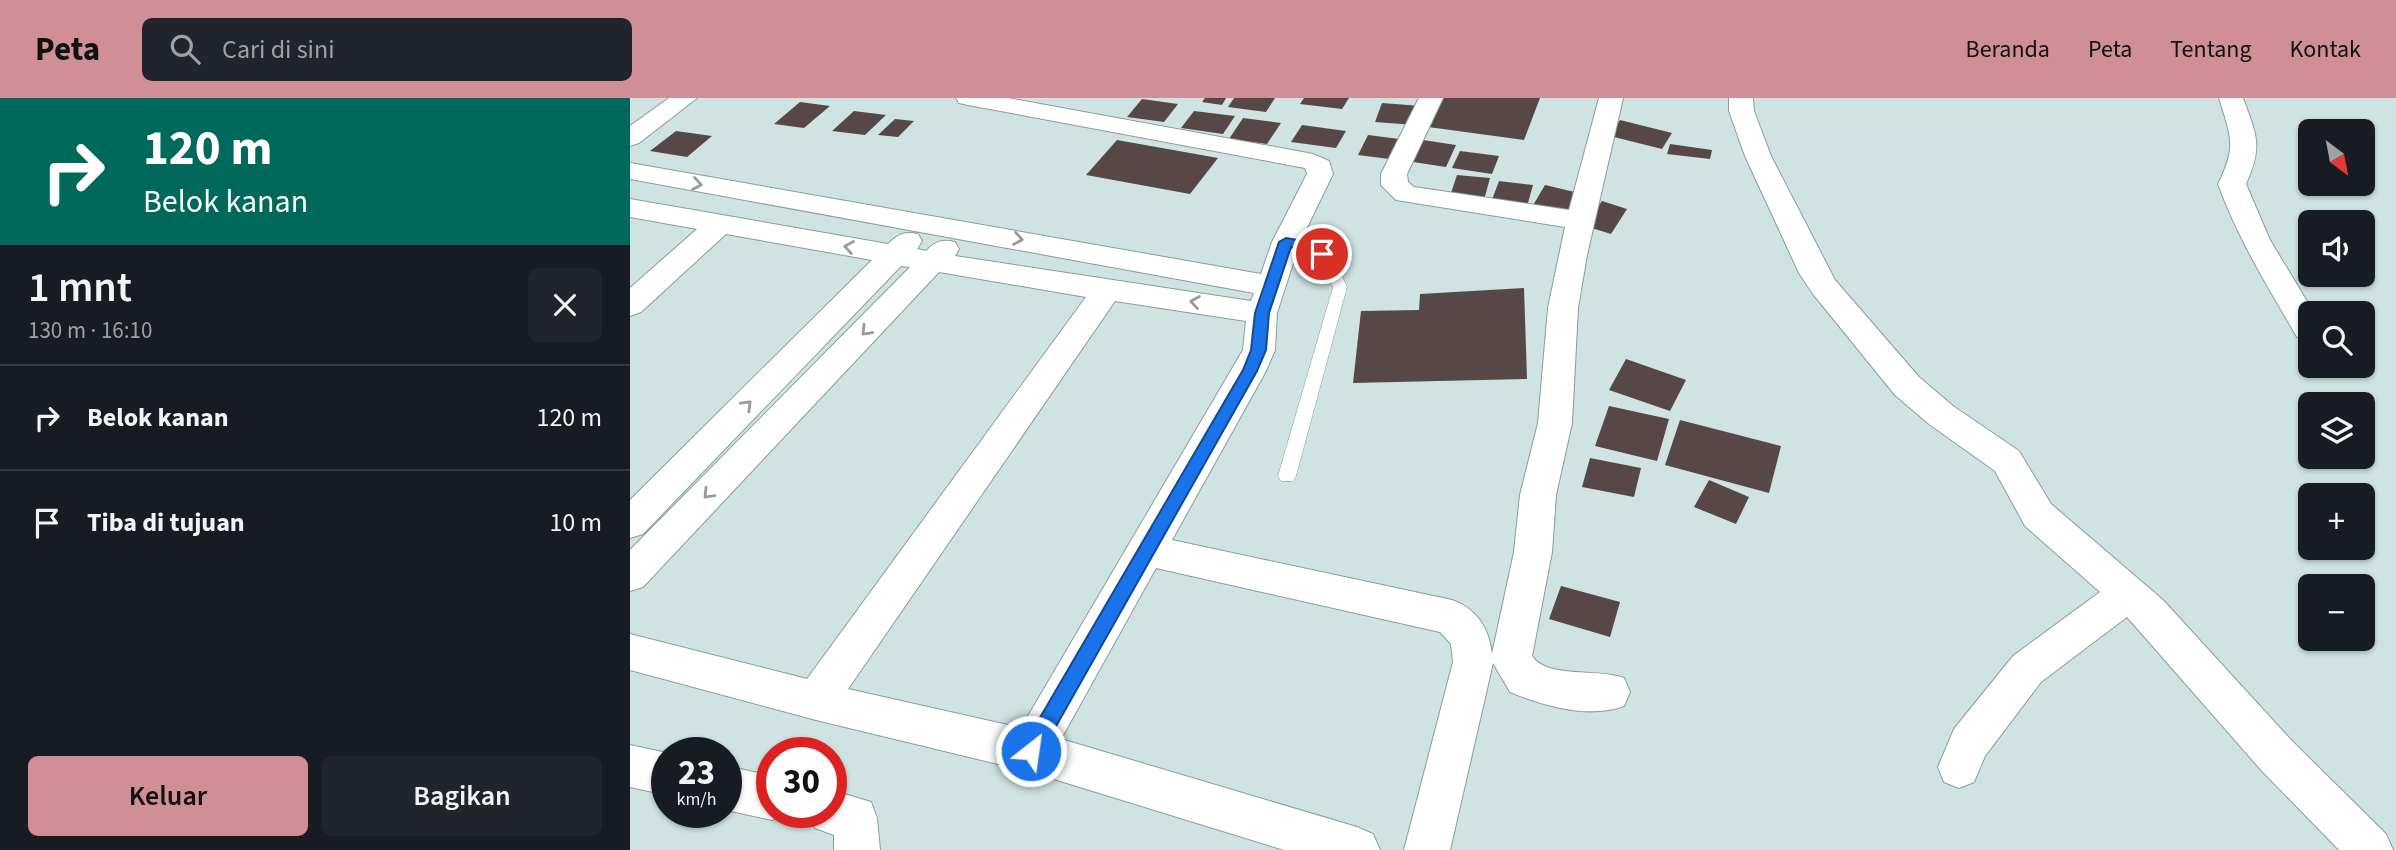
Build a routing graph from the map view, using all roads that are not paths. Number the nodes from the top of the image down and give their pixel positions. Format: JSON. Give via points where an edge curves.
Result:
{"nodes":[{"id":1,"x":685,"y":98,"type":"edge"},
{"id":2,"x":968,"y":98,"type":"edge"},
{"id":3,"x":1431,"y":98,"type":"edge"},
{"id":4,"x":1611,"y":98,"type":"edge"},
{"id":5,"x":1741,"y":98,"type":"edge"},
{"id":6,"x":2231,"y":98,"type":"edge"},
{"id":7,"x":1029,"y":103,"type":"edge"},
{"id":8,"x":630,"y":138,"type":"edge"},
{"id":9,"x":630,"y":171,"type":"edge"},
{"id":10,"x":630,"y":208,"type":"edge"},
{"id":11,"x":1582,"y":221,"type":"junction"},
{"id":12,"x":925,"y":222,"type":"junction"},
{"id":13,"x":721,"y":223,"type":"junction"},
{"id":14,"x":965,"y":229,"type":"junction"},
{"id":15,"x":1286,"y":242,"type":"junction"},
{"id":16,"x":896,"y":255,"type":"junction"},
{"id":17,"x":934,"y":261,"type":"junction"},
{"id":18,"x":1108,"y":288,"type":"junction"},
{"id":19,"x":1268,"y":299,"type":"junction"},
{"id":20,"x":630,"y":305,"type":"edge"},
{"id":21,"x":2298,"y":312,"type":"edge"},
{"id":22,"x":1287,"y":476,"type":"dead end"},
{"id":23,"x":630,"y":523,"type":"edge"},
{"id":24,"x":1148,"y":550,"type":"junction"},
{"id":25,"x":630,"y":575,"type":"edge"},
{"id":26,"x":2129,"y":593,"type":"junction"},
{"id":27,"x":630,"y":652,"type":"edge"},
{"id":28,"x":1610,"y":692,"type":"dead end"},
{"id":29,"x":816,"y":701,"type":"junction"},
{"id":30,"x":1031,"y":751,"type":"junction"},
{"id":31,"x":630,"y":765,"type":"edge"},
{"id":32,"x":1959,"y":767,"type":"dead end"},
{"id":33,"x":651,"y":770,"type":"edge"},
{"id":34,"x":847,"y":816,"type":"edge"},
{"id":35,"x":857,"y":850,"type":"edge"},
{"id":36,"x":1357,"y":850,"type":"edge"},
{"id":37,"x":1427,"y":850,"type":"edge"},
{"id":38,"x":2370,"y":850,"type":"edge"}],
"edges":[{"from":1,"to":8,"type":"street"},
{"from":2,"to":7,"type":"street"},
{"from":3,"to":11,"type":"street","via":[[1394,174],[1395,184],[1406,194]]},
{"from":4,"to":11,"type":"street"},
{"from":5,"to":26,"type":"street","via":[[1740,110],[1749,134],[1824,287],[1907,386],[2007,461],[2038,515]]},
{"from":6,"to":21,"type":"street","via":[[2245,156],[2232,184],[2236,197],[2248,229]]},
{"from":7,"to":15,"type":"street","via":[[1313,162],[1320,167],[1320,174]]},
{"from":9,"to":12,"type":"street","one_way":true},
{"from":10,"to":13,"type":"street"},
{"from":11,"to":28,"type":"street","via":[[1563,308],[1555,423],[1538,495],[1533,552],[1511,659],[1524,679],[1550,688]]},
{"from":12,"to":14,"type":"street"},
{"from":12,"to":16,"type":"street"},
{"from":16,"to":13,"type":"street","one_way":true},
{"from":13,"to":20,"type":"street"},
{"from":14,"to":17,"type":"street"},
{"from":14,"to":19,"type":"street","one_way":true},
{"from":15,"to":19,"type":"street"},
{"from":15,"to":22,"type":"lane","via":[[1322,254],[1340,287]]},
{"from":16,"to":17,"type":"street"},
{"from":23,"to":16,"type":"street","one_way":true},
{"from":17,"to":18,"type":"street"},
{"from":17,"to":25,"type":"street","one_way":true},
{"from":19,"to":18,"type":"street","one_way":true},
{"from":18,"to":29,"type":"street"},
{"from":19,"to":24,"type":"street","via":[[1259,350],[1250,371]]},
{"from":24,"to":30,"type":"street"},
{"from":24,"to":37,"type":"street","via":[[1452,617],[1470,637],[1473,663]]},
{"from":26,"to":32,"type":"street","via":[[2027,669],[1969,743]]},
{"from":26,"to":38,"type":"street","via":[[2277,756]]},
{"from":27,"to":29,"type":"street"},
{"from":29,"to":30,"type":"street"},
{"from":30,"to":36,"type":"street"},
{"from":31,"to":33,"type":"street"},
{"from":34,"to":35,"type":"street","via":[[855,818]]}]}
